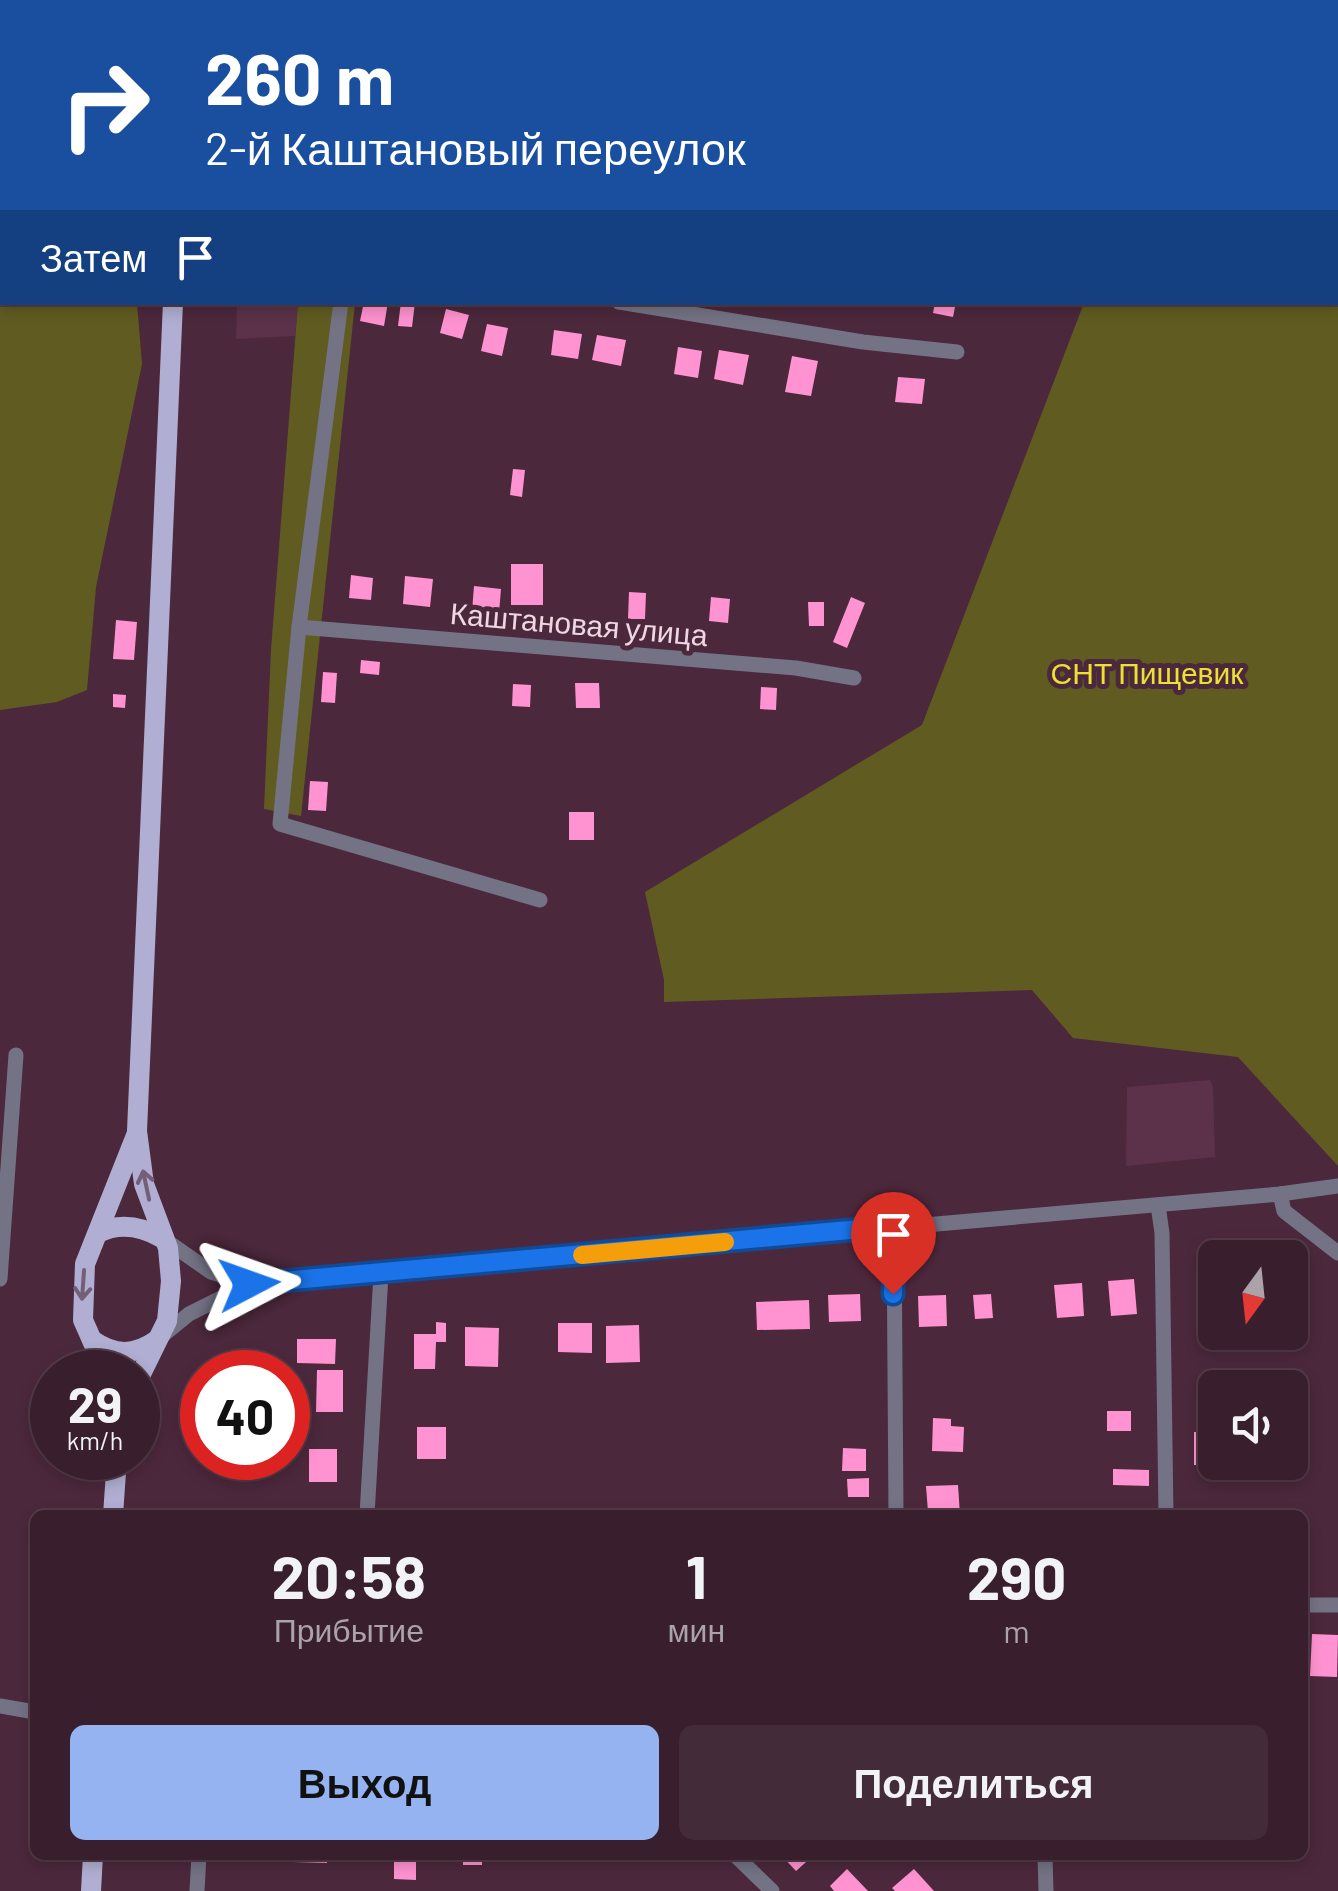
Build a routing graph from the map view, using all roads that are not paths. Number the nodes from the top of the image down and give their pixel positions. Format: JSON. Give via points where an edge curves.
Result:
{"nodes":[{"id":1,"x":173,"y":305,"type":"edge"},
{"id":2,"x":341,"y":305,"type":"edge"},
{"id":3,"x":636,"y":305,"type":"edge"},
{"id":4,"x":957,"y":352,"type":"dead end"},
{"id":5,"x":299,"y":627,"type":"junction"},
{"id":6,"x":854,"y":678,"type":"dead end"},
{"id":7,"x":540,"y":900,"type":"dead end"},
{"id":8,"x":16,"y":1054,"type":"dead end"},
{"id":9,"x":137,"y":1131,"type":"junction"},
{"id":10,"x":1338,"y":1186,"type":"edge"},
{"id":11,"x":1280,"y":1194,"type":"junction"},
{"id":12,"x":1158,"y":1204,"type":"junction"},
{"id":13,"x":894,"y":1226,"type":"junction"},
{"id":14,"x":98,"y":1233,"type":"junction"},
{"id":15,"x":162,"y":1238,"type":"junction"},
{"id":16,"x":1338,"y":1253,"type":"edge"},
{"id":17,"x":381,"y":1274,"type":"junction"},
{"id":18,"x":0,"y":1279,"type":"edge"},
{"id":19,"x":249,"y":1284,"type":"junction"},
{"id":20,"x":162,"y":1336,"type":"junction"},
{"id":21,"x":92,"y":1339,"type":"junction"},
{"id":22,"x":97,"y":1350,"type":"edge"},
{"id":23,"x":154,"y":1350,"type":"edge"},
{"id":24,"x":115,"y":1480,"type":"edge"},
{"id":25,"x":113,"y":1510,"type":"edge"},
{"id":26,"x":367,"y":1510,"type":"edge"},
{"id":27,"x":896,"y":1510,"type":"edge"},
{"id":28,"x":1166,"y":1510,"type":"edge"},
{"id":29,"x":1308,"y":1605,"type":"edge"},
{"id":30,"x":1338,"y":1605,"type":"edge"},
{"id":31,"x":0,"y":1706,"type":"edge"},
{"id":32,"x":30,"y":1711,"type":"edge"},
{"id":33,"x":93,"y":1860,"type":"edge"},
{"id":34,"x":199,"y":1860,"type":"edge"},
{"id":35,"x":740,"y":1860,"type":"edge"},
{"id":36,"x":1045,"y":1860,"type":"edge"},
{"id":37,"x":91,"y":1891,"type":"edge"},
{"id":38,"x":197,"y":1891,"type":"edge"},
{"id":39,"x":772,"y":1891,"type":"edge"},
{"id":40,"x":1046,"y":1891,"type":"edge"}],
"edges":[{"from":1,"to":9,"type":"main road"},
{"from":2,"to":5,"type":"street"},
{"from":3,"to":4,"type":"street"},
{"from":5,"to":6,"type":"street","name":"Каштановая улица"},
{"from":5,"to":7,"type":"street","via":[[280,824]]},
{"from":8,"to":18,"type":"street"},
{"from":9,"to":14,"type":"main road"},
{"from":15,"to":9,"type":"main road","one_way":true,"via":[[144,1184]]},
{"from":10,"to":11,"type":"street"},
{"from":11,"to":12,"type":"street"},
{"from":11,"to":16,"type":"street","via":[[1284,1210]]},
{"from":12,"to":13,"type":"street"},
{"from":12,"to":28,"type":"street"},
{"from":13,"to":17,"type":"street"},
{"from":13,"to":27,"type":"street"},
{"from":14,"to":15,"type":"main road","via":[[122,1226]]},
{"from":14,"to":21,"type":"main road","one_way":true,"via":[[86,1255],[82,1297]]},
{"from":15,"to":19,"type":"street","via":[[211,1272]]},
{"from":15,"to":20,"type":"main road","via":[[171,1270]]},
{"from":17,"to":19,"type":"street"},
{"from":17,"to":26,"type":"street"},
{"from":19,"to":20,"type":"street","via":[[189,1314]]},
{"from":20,"to":21,"type":"main road","via":[[130,1353]]},
{"from":20,"to":23,"type":"main road"},
{"from":21,"to":22,"type":"main road"},
{"from":24,"to":25,"type":"main road"},
{"from":29,"to":30,"type":"street"},
{"from":31,"to":32,"type":"street"},
{"from":33,"to":37,"type":"main road"},
{"from":34,"to":38,"type":"street"},
{"from":35,"to":39,"type":"street"},
{"from":36,"to":40,"type":"street"}]}
